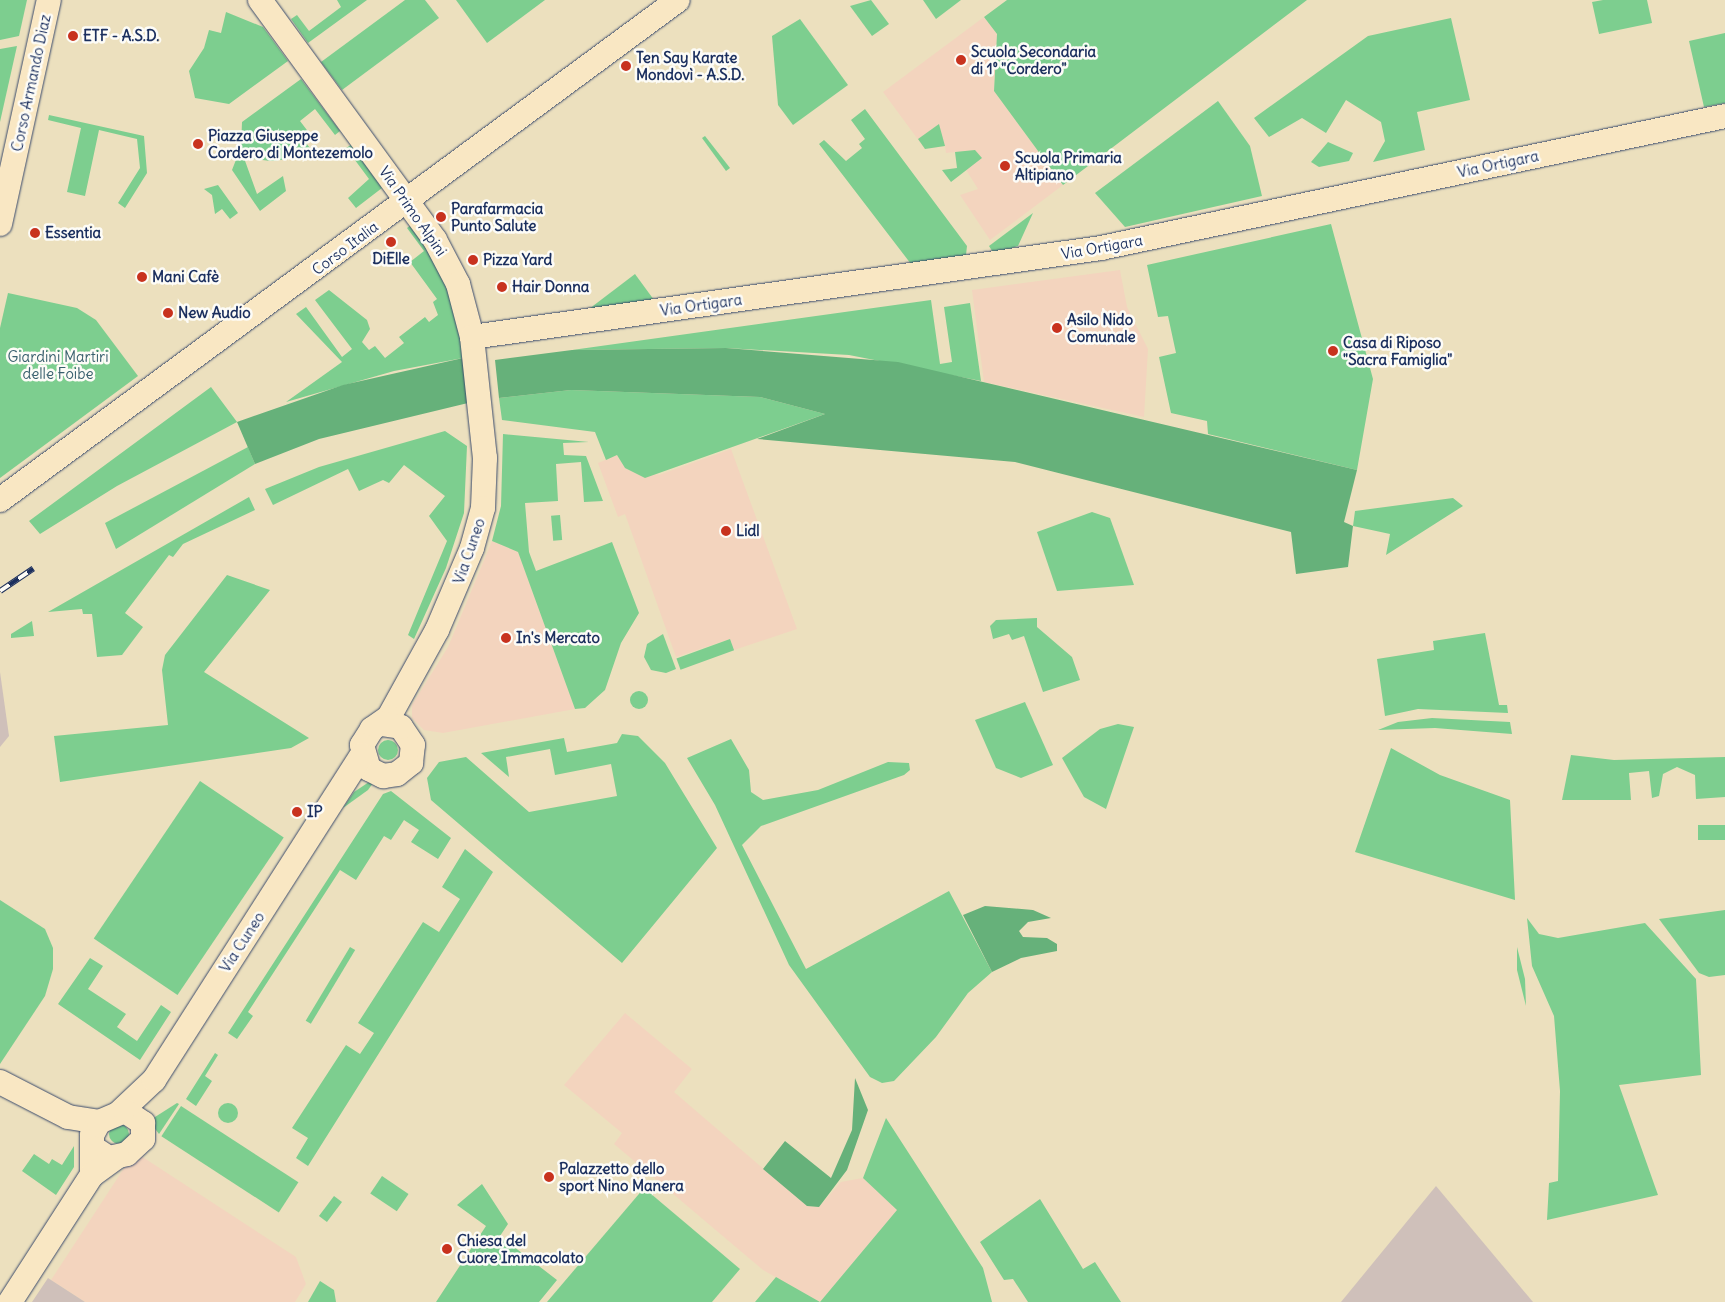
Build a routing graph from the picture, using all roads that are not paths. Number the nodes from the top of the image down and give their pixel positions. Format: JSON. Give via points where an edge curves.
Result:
{"nodes":[{"id":1,"x":49,"y":0,"type":"edge"},
{"id":2,"x":260,"y":0,"type":"edge"},
{"id":3,"x":678,"y":0,"type":"edge"},
{"id":4,"x":1725,"y":116,"type":"edge"},
{"id":5,"x":407,"y":202,"type":"junction"},
{"id":6,"x":0,"y":224,"type":"edge"},
{"id":7,"x":473,"y":347,"type":"junction"},
{"id":8,"x":5,"y":498,"type":"edge"},
{"id":9,"x":391,"y":726,"type":"junction"},
{"id":10,"x":369,"y":764,"type":"junction"},
{"id":11,"x":154,"y":1080,"type":"junction"},
{"id":12,"x":0,"y":1082,"type":"edge"},
{"id":13,"x":120,"y":1112,"type":"junction"},
{"id":14,"x":143,"y":1122,"type":"junction"},
{"id":15,"x":95,"y":1138,"type":"junction"},
{"id":16,"x":117,"y":1157,"type":"junction"},
{"id":17,"x":92,"y":1175,"type":"junction"},
{"id":18,"x":10,"y":1302,"type":"edge"}],
"edges":[{"from":1,"to":6,"type":"street","name":"Corso Armando Diaz"},
{"from":2,"to":5,"type":"street","name":"Via Primo Alpini"},
{"from":3,"to":5,"type":"street","name":"Corso Italia"},
{"from":4,"to":7,"type":"street","name":"Via Ortigara","via":[[1101,248]]},
{"from":5,"to":7,"type":"street","name":"Via Primo Alpini","via":[[451,268]]},
{"from":5,"to":8,"type":"street","name":"Corso Italia"},
{"from":7,"to":9,"type":"street","name":"Via Cuneo","via":[[485,474],[479,527],[453,597],[402,692]]},
{"from":9,"to":10,"type":"street","name":"Via Cuneo","via":[[365,736]]},
{"from":9,"to":10,"type":"street","via":[[413,745],[411,763],[397,774]]},
{"from":10,"to":11,"type":"street","name":"Via Cuneo","via":[[330,805]]},
{"from":11,"to":13,"type":"street","name":"Via Cuneo"},
{"from":11,"to":14,"type":"street","name":"Via Cuneo"},
{"from":12,"to":15,"type":"street","via":[[68,1117]]},
{"from":13,"to":14,"type":"street","via":[[130,1112]]},
{"from":13,"to":15,"type":"street","name":"Via Cuneo"},
{"from":14,"to":16,"type":"street","name":"Via Cuneo","via":[[140,1143]]},
{"from":15,"to":16,"type":"street"},
{"from":15,"to":17,"type":"street","name":"Via Cuneo"},
{"from":16,"to":17,"type":"street","name":"Via Cuneo"},
{"from":17,"to":18,"type":"street","name":"Via Cuneo"}]}
